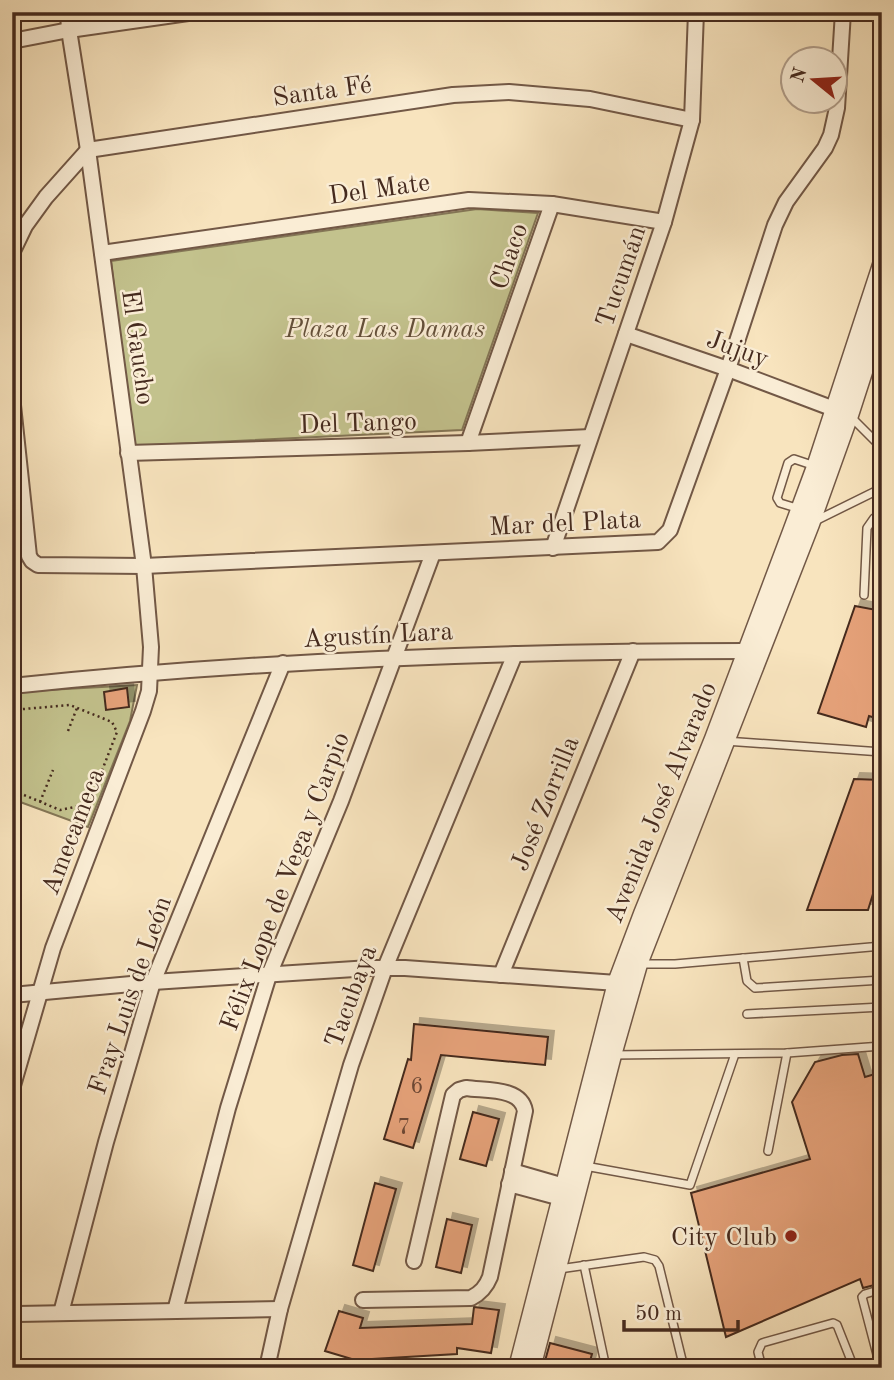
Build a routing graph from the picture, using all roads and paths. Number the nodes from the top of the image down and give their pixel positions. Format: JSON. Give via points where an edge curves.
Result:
{"nodes":[{"id":1,"x":68,"y":12,"type":"edge"},
{"id":2,"x":195,"y":12,"type":"edge"},
{"id":3,"x":696,"y":12,"type":"edge"},
{"id":4,"x":844,"y":12,"type":"edge"},
{"id":5,"x":177,"y":14,"type":"edge"},
{"id":6,"x":69,"y":30,"type":"junction"},
{"id":7,"x":12,"y":41,"type":"edge"},
{"id":8,"x":692,"y":120,"type":"junction"},
{"id":9,"x":88,"y":149,"type":"junction"},
{"id":10,"x":552,"y":204,"type":"junction"},
{"id":11,"x":664,"y":222,"type":"junction"},
{"id":12,"x":12,"y":253,"type":"edge"},
{"id":13,"x":102,"y":253,"type":"junction"},
{"id":14,"x":882,"y":265,"type":"edge"},
{"id":15,"x":882,"y":313,"type":"edge"},
{"id":16,"x":626,"y":334,"type":"junction"},
{"id":17,"x":728,"y":369,"type":"junction"},
{"id":18,"x":12,"y":396,"type":"edge"},
{"id":19,"x":841,"y":412,"type":"junction"},
{"id":20,"x":590,"y":437,"type":"junction"},
{"id":21,"x":468,"y":443,"type":"junction"},
{"id":22,"x":882,"y":448,"type":"edge"},
{"id":23,"x":128,"y":453,"type":"junction"},
{"id":24,"x":816,"y":467,"type":"junction"},
{"id":25,"x":882,"y":488,"type":"edge"},
{"id":26,"x":882,"y":516,"type":"edge"},
{"id":27,"x":805,"y":517,"type":"junction"},
{"id":28,"x":552,"y":548,"type":"junction"},
{"id":29,"x":433,"y":554,"type":"junction"},
{"id":30,"x":144,"y":566,"type":"junction"},
{"id":31,"x":864,"y":595,"type":"dead end"},
{"id":32,"x":633,"y":651,"type":"junction"},
{"id":33,"x":753,"y":653,"type":"junction"},
{"id":34,"x":515,"y":654,"type":"junction"},
{"id":35,"x":396,"y":656,"type":"junction"},
{"id":36,"x":283,"y":663,"type":"junction"},
{"id":37,"x":151,"y":671,"type":"junction"},
{"id":38,"x":12,"y":686,"type":"edge"},
{"id":39,"x":77,"y":708,"type":"junction"},
{"id":40,"x":12,"y":710,"type":"edge"},
{"id":41,"x":68,"y":731,"type":"dead end"},
{"id":42,"x":720,"y":740,"type":"junction"},
{"id":43,"x":882,"y":752,"type":"edge"},
{"id":44,"x":53,"y":770,"type":"dead end"},
{"id":45,"x":12,"y":790,"type":"edge"},
{"id":46,"x":40,"y":802,"type":"junction"},
{"id":47,"x":882,"y":946,"type":"edge"},
{"id":48,"x":743,"y":958,"type":"junction"},
{"id":49,"x":631,"y":964,"type":"junction"},
{"id":50,"x":385,"y":968,"type":"junction"},
{"id":51,"x":269,"y":975,"type":"junction"},
{"id":52,"x":501,"y":975,"type":"junction"},
{"id":53,"x":882,"y":980,"type":"edge"},
{"id":54,"x":153,"y":982,"type":"junction"},
{"id":55,"x":617,"y":983,"type":"junction"},
{"id":56,"x":39,"y":991,"type":"junction"},
{"id":57,"x":12,"y":995,"type":"edge"},
{"id":58,"x":882,"y":1007,"type":"edge"},
{"id":59,"x":747,"y":1014,"type":"dead end"},
{"id":60,"x":882,"y":1046,"type":"edge"},
{"id":61,"x":787,"y":1053,"type":"junction"},
{"id":62,"x":735,"y":1054,"type":"junction"},
{"id":63,"x":605,"y":1055,"type":"junction"},
{"id":64,"x":12,"y":1089,"type":"edge"},
{"id":65,"x":768,"y":1151,"type":"dead end"},
{"id":66,"x":577,"y":1164,"type":"junction"},
{"id":67,"x":511,"y":1177,"type":"junction"},
{"id":68,"x":563,"y":1192,"type":"junction"},
{"id":69,"x":414,"y":1261,"type":"dead end"},
{"id":70,"x":584,"y":1265,"type":"junction"},
{"id":71,"x":550,"y":1270,"type":"junction"},
{"id":72,"x":882,"y":1289,"type":"edge"},
{"id":73,"x":363,"y":1300,"type":"dead end"},
{"id":74,"x":882,"y":1304,"type":"edge"},
{"id":75,"x":280,"y":1309,"type":"junction"},
{"id":76,"x":175,"y":1311,"type":"junction"},
{"id":77,"x":61,"y":1312,"type":"junction"},
{"id":78,"x":18,"y":1314,"type":"dead end"},
{"id":79,"x":882,"y":1331,"type":"edge"},
{"id":80,"x":878,"y":1366,"type":"edge"},
{"id":81,"x":267,"y":1368,"type":"edge"},
{"id":82,"x":517,"y":1368,"type":"edge"},
{"id":83,"x":531,"y":1368,"type":"edge"},
{"id":84,"x":606,"y":1368,"type":"edge"},
{"id":85,"x":684,"y":1368,"type":"edge"},
{"id":86,"x":762,"y":1368,"type":"edge"},
{"id":87,"x":854,"y":1368,"type":"edge"}],
"edges":[{"from":1,"to":6,"type":"street","name":"El Gaucho"},
{"from":2,"to":5,"type":"street"},
{"from":3,"to":8,"type":"street","name":"Tucumán"},
{"from":4,"to":17,"type":"street","name":"Mar del Plata","via":[[836,121],[825,148],[775,225]]},
{"from":5,"to":6,"type":"street"},
{"from":6,"to":7,"type":"street"},
{"from":6,"to":9,"type":"street","name":"El Gaucho"},
{"from":8,"to":9,"type":"street","name":"Santa Fé","via":[[590,99],[509,92],[453,95]]},
{"from":8,"to":11,"type":"street","name":"Tucumán"},
{"from":9,"to":12,"type":"street","via":[[46,197]]},
{"from":9,"to":13,"type":"street","name":"El Gaucho"},
{"from":10,"to":11,"type":"street","name":"Del Mate"},
{"from":10,"to":13,"type":"street","name":"Del Mate","via":[[469,200]]},
{"from":10,"to":21,"type":"street","name":"Chaco"},
{"from":11,"to":16,"type":"street","name":"Tucumán"},
{"from":13,"to":23,"type":"street","name":"El Gaucho"},
{"from":14,"to":19,"type":"street","name":"Avenida José Alvarado"},
{"from":15,"to":19,"type":"street","name":"Avenida José Alvarado"},
{"from":16,"to":17,"type":"street","name":"Jujuy"},
{"from":16,"to":20,"type":"street","name":"Tucumán"},
{"from":17,"to":19,"type":"street","name":"Jujuy"},
{"from":17,"to":28,"type":"street","name":"Mar del Plata","via":[[665,537],[649,544]]},
{"from":18,"to":30,"type":"street","name":"Mar del Plata","via":[[32,561],[46,566]]},
{"from":19,"to":22,"type":"lane"},
{"from":19,"to":24,"type":"street","name":"Avenida José Alvarado"},
{"from":19,"to":27,"type":"street","name":"Avenida José Alvarado"},
{"from":20,"to":21,"type":"street","name":"Del Tango"},
{"from":20,"to":28,"type":"street","name":"Tucumán"},
{"from":21,"to":23,"type":"street","name":"Del Tango"},
{"from":23,"to":30,"type":"street","name":"El Gaucho"},
{"from":24,"to":27,"type":"street","name":"Avenida José Alvarado"},
{"from":24,"to":27,"type":"lane","via":[[794,460],[789,463],[777,498]]},
{"from":25,"to":27,"type":"lane"},
{"from":26,"to":31,"type":"lane","via":[[867,528]]},
{"from":27,"to":33,"type":"street","name":"Avenida José Alvarado"},
{"from":27,"to":33,"type":"street","name":"Avenida José Alvarado","via":[[792,532]]},
{"from":28,"to":29,"type":"street","name":"Mar del Plata"},
{"from":29,"to":30,"type":"street","name":"Mar del Plata"},
{"from":29,"to":35,"type":"street","name":"Félix Lope de Vega y Carpio"},
{"from":30,"to":37,"type":"street","name":"El Gaucho"},
{"from":32,"to":33,"type":"street","name":"Agustín Lara"},
{"from":32,"to":34,"type":"street","name":"Agustín Lara"},
{"from":32,"to":52,"type":"street","name":"José Zorrilla"},
{"from":33,"to":42,"type":"street","name":"Avenida José Alvarado"},
{"from":34,"to":35,"type":"street","name":"Agustín Lara"},
{"from":34,"to":50,"type":"street","name":"Tacubaya"},
{"from":35,"to":36,"type":"street","name":"Agustín Lara"},
{"from":35,"to":51,"type":"street","name":"Félix Lope de Vega y Carpio"},
{"from":36,"to":37,"type":"street","name":"Agustín Lara"},
{"from":36,"to":54,"type":"street","name":"Fray Luis de León"},
{"from":37,"to":38,"type":"street","name":"Agustín Lara"},
{"from":37,"to":56,"type":"street","name":"Amecameca","via":[[143,711]]},
{"from":39,"to":40,"type":"path"},
{"from":39,"to":41,"type":"path"},
{"from":39,"to":46,"type":"path","via":[[113,722],[117,732],[89,804],[60,810]]},
{"from":42,"to":43,"type":"lane"},
{"from":42,"to":49,"type":"street","name":"Avenida José Alvarado"},
{"from":44,"to":46,"type":"path"},
{"from":45,"to":46,"type":"path"},
{"from":47,"to":48,"type":"lane"},
{"from":48,"to":49,"type":"lane"},
{"from":48,"to":53,"type":"lane","via":[[747,981],[755,988]]},
{"from":49,"to":55,"type":"street","name":"Avenida José Alvarado"},
{"from":49,"to":63,"type":"street","name":"Avenida José Alvarado"},
{"from":50,"to":51,"type":"street"},
{"from":50,"to":52,"type":"street"},
{"from":50,"to":75,"type":"street","name":"Tacubaya","via":[[344,1086]]},
{"from":51,"to":54,"type":"street"},
{"from":51,"to":76,"type":"street","name":"Félix Lope de Vega y Carpio"},
{"from":52,"to":55,"type":"street"},
{"from":54,"to":56,"type":"street"},
{"from":54,"to":77,"type":"street","name":"Fray Luis de León"},
{"from":55,"to":63,"type":"street","name":"Avenida José Alvarado"},
{"from":56,"to":57,"type":"street"},
{"from":56,"to":64,"type":"street","name":"Amecameca"},
{"from":58,"to":59,"type":"lane"},
{"from":60,"to":61,"type":"lane"},
{"from":61,"to":62,"type":"lane"},
{"from":61,"to":65,"type":"lane"},
{"from":62,"to":63,"type":"lane"},
{"from":62,"to":66,"type":"lane","via":[[690,1185]]},
{"from":63,"to":66,"type":"street","name":"Avenida José Alvarado"},
{"from":66,"to":68,"type":"street","name":"Avenida José Alvarado"},
{"from":66,"to":71,"type":"street","name":"Avenida José Alvarado"},
{"from":67,"to":68,"type":"street"},
{"from":67,"to":69,"type":"street","via":[[525,1111],[519,1097],[459,1090],[450,1102]]},
{"from":67,"to":73,"type":"street","via":[[490,1277],[479,1294],[471,1298]]},
{"from":68,"to":71,"type":"street","name":"Avenida José Alvarado"},
{"from":70,"to":71,"type":"lane"},
{"from":70,"to":84,"type":"lane"},
{"from":70,"to":85,"type":"lane","via":[[644,1257],[655,1260]]},
{"from":71,"to":82,"type":"street","name":"Avenida José Alvarado"},
{"from":71,"to":83,"type":"street","name":"Avenida José Alvarado"},
{"from":72,"to":80,"type":"lane","via":[[862,1297]]},
{"from":74,"to":79,"type":"lane","via":[[877,1314]]},
{"from":75,"to":76,"type":"street"},
{"from":75,"to":81,"type":"street","name":"Tacubaya"},
{"from":76,"to":77,"type":"street"},
{"from":77,"to":78,"type":"street"},
{"from":86,"to":87,"type":"lane","via":[[758,1352],[762,1343],[833,1323]]}]}
